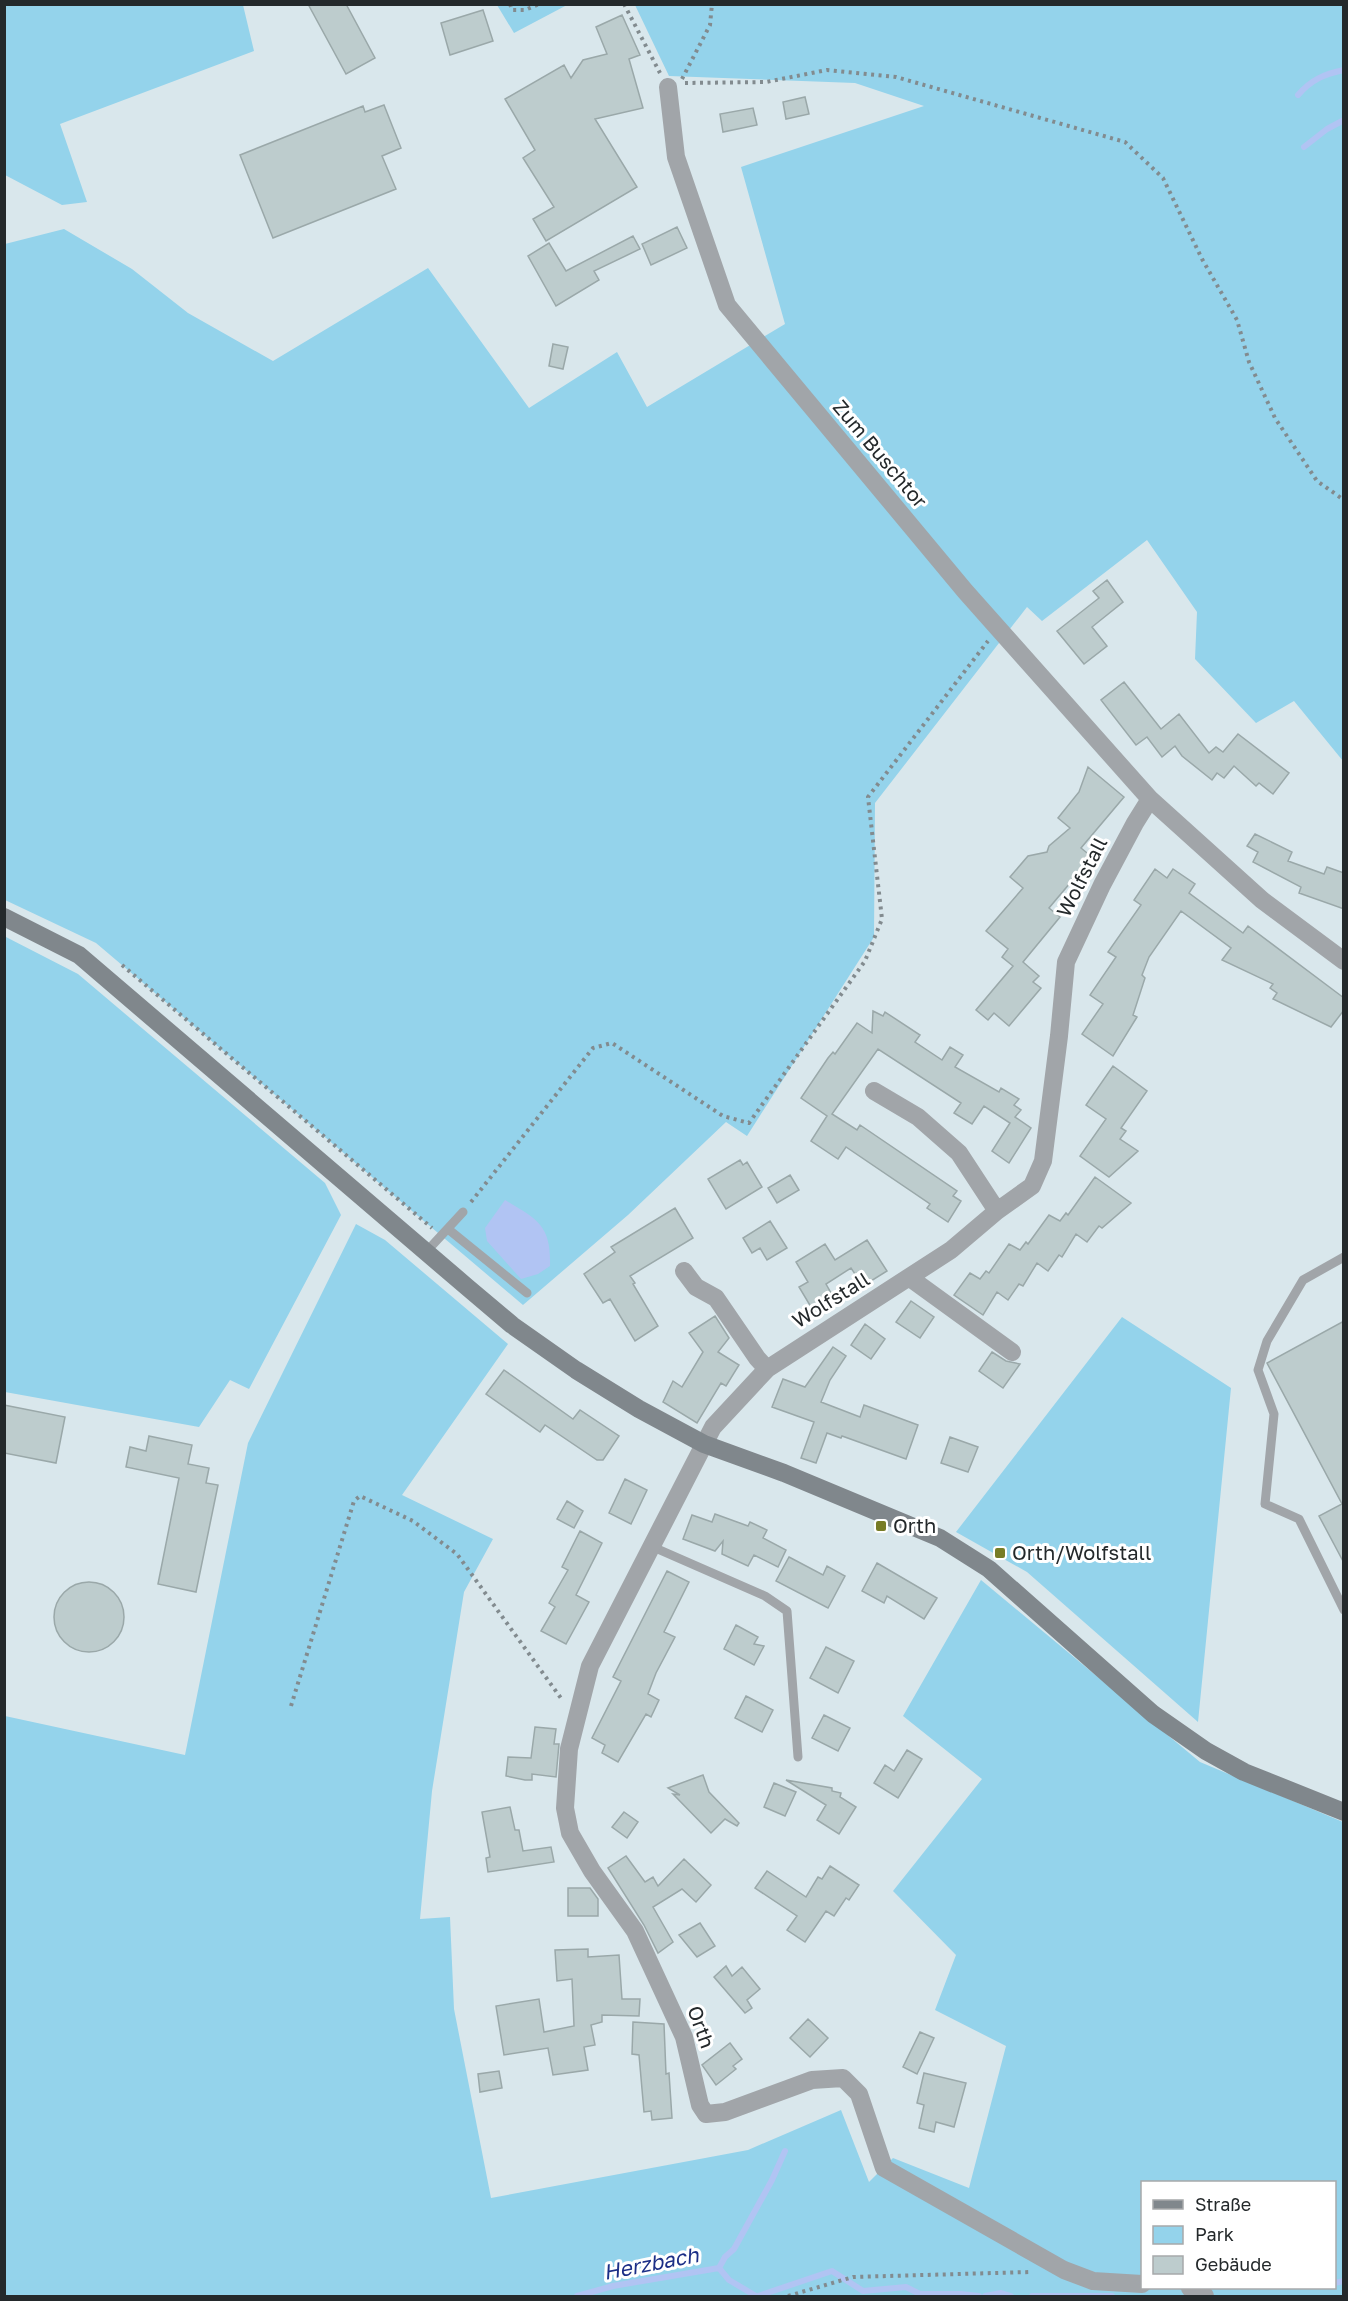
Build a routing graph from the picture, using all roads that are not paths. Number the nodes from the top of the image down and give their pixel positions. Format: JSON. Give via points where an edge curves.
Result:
{"nodes":[{"id":1,"x":668,"y":87,"type":"road end"},
{"id":2,"x":1150,"y":800,"type":"junction"},
{"id":3,"x":4,"y":917,"type":"edge"},
{"id":4,"x":1344,"y":961,"type":"edge"},
{"id":5,"x":874,"y":1091,"type":"dead end"},
{"id":6,"x":997,"y":1211,"type":"junction"},
{"id":7,"x":463,"y":1212,"type":"road end"},
{"id":8,"x":448,"y":1229,"type":"junction"},
{"id":9,"x":426,"y":1252,"type":"junction"},
{"id":10,"x":1344,"y":1257,"type":"edge"},
{"id":11,"x":684,"y":1271,"type":"dead end"},
{"id":12,"x":910,"y":1278,"type":"junction"},
{"id":13,"x":527,"y":1293,"type":"dead end"},
{"id":14,"x":1012,"y":1352,"type":"dead end"},
{"id":15,"x":767,"y":1369,"type":"junction"},
{"id":16,"x":704,"y":1444,"type":"junction"},
{"id":17,"x":653,"y":1547,"type":"junction"},
{"id":18,"x":1344,"y":1610,"type":"edge"},
{"id":19,"x":798,"y":1757,"type":"dead end"},
{"id":20,"x":1344,"y":1812,"type":"edge"},
{"id":21,"x":1141,"y":2284,"type":"edge"},
{"id":22,"x":1193,"y":2289,"type":"edge"},
{"id":23,"x":1206,"y":2296,"type":"edge"}],
"edges":[{"from":1,"to":2,"type":"street","name":"Zum Buschtor","via":[[676,157],[728,305],[998,628]]},
{"from":2,"to":4,"type":"street","via":[[1262,900]]},
{"from":2,"to":6,"type":"street","name":"Wolfstall","via":[[1102,885],[1066,962],[1042,1161],[1032,1186]]},
{"from":3,"to":9,"type":"main road","via":[[79,955]]},
{"from":5,"to":6,"type":"street","via":[[918,1118],[959,1153]]},
{"from":6,"to":12,"type":"street","name":"Wolfstall"},
{"from":7,"to":8,"type":"lane"},
{"from":8,"to":9,"type":"lane"},
{"from":8,"to":13,"type":"lane"},
{"from":9,"to":16,"type":"main road","via":[[512,1325],[576,1370]]},
{"from":10,"to":18,"type":"lane","via":[[1303,1280],[1267,1341],[1258,1370],[1274,1414],[1265,1504],[1299,1519]]},
{"from":11,"to":15,"type":"street","via":[[696,1287],[716,1298]]},
{"from":12,"to":14,"type":"street"},
{"from":12,"to":15,"type":"street","name":"Wolfstall"},
{"from":15,"to":16,"type":"street","name":"Wolfstall","via":[[713,1427]]},
{"from":16,"to":17,"type":"street","name":"Orth"},
{"from":16,"to":20,"type":"main road","via":[[940,1538],[989,1569],[1153,1713],[1206,1751],[1244,1772]]},
{"from":17,"to":19,"type":"lane","via":[[765,1596],[788,1611]]},
{"from":17,"to":21,"type":"street","name":"Orth","via":[[590,1666],[569,1749],[565,1808],[570,1833],[635,1931],[684,2037],[700,2105],[706,2114],[725,2112],[812,2080],[843,2078],[859,2094],[884,2168],[1064,2270],[1094,2281]]},
{"from":22,"to":23,"type":"street"}]}
